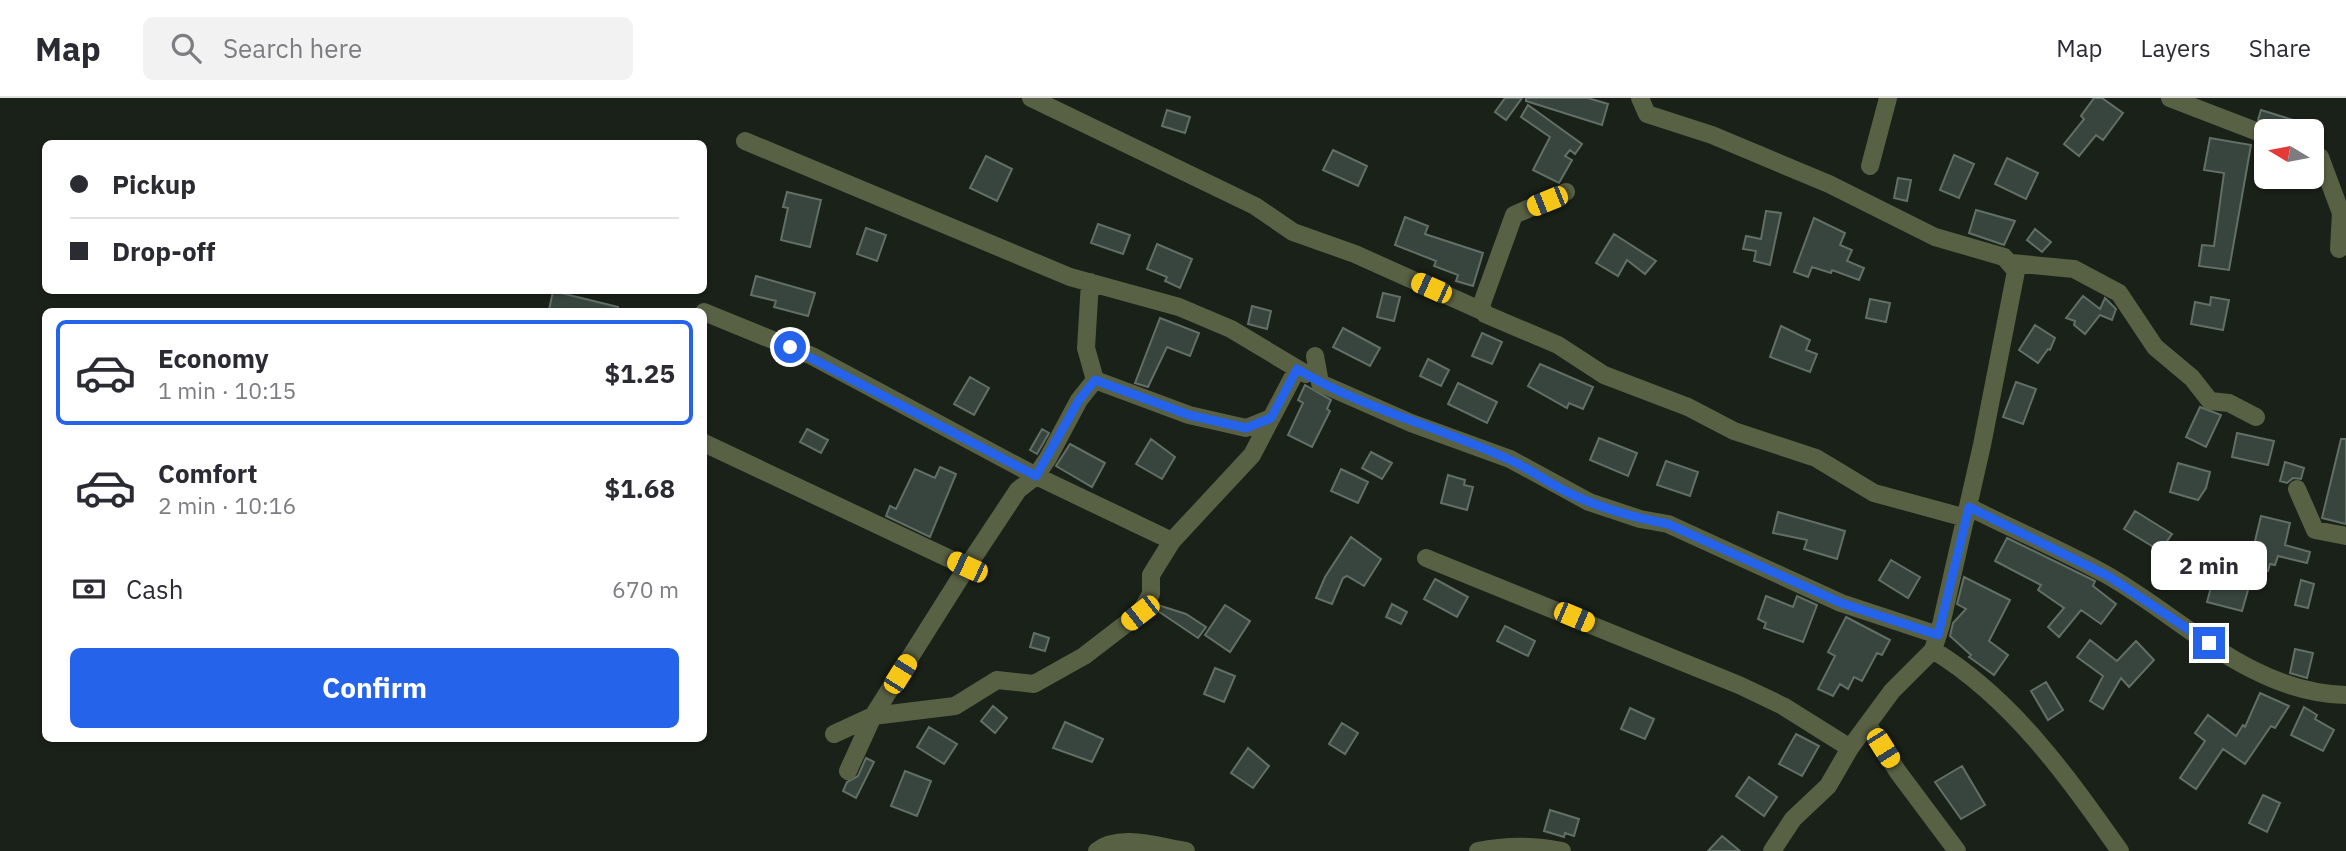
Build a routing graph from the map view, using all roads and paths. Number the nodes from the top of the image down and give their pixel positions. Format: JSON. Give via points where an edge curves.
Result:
{"nodes":[{"id":1,"x":1031,"y":98,"type":"edge"},
{"id":2,"x":1640,"y":98,"type":"edge"},
{"id":3,"x":1888,"y":98,"type":"edge"},
{"id":4,"x":2170,"y":98,"type":"edge"},
{"id":5,"x":2254,"y":130,"type":"edge"},
{"id":6,"x":745,"y":141,"type":"dead end"},
{"id":7,"x":1870,"y":166,"type":"dead end"},
{"id":8,"x":2324,"y":167,"type":"edge"},
{"id":9,"x":1566,"y":192,"type":"dead end"},
{"id":10,"x":2339,"y":249,"type":"dead end"},
{"id":11,"x":2012,"y":263,"type":"junction"},
{"id":12,"x":1090,"y":282,"type":"junction"},
{"id":13,"x":1482,"y":310,"type":"junction"},
{"id":14,"x":707,"y":313,"type":"edge"},
{"id":15,"x":1315,"y":356,"type":"dead end"},
{"id":16,"x":1297,"y":369,"type":"junction"},
{"id":17,"x":1095,"y":380,"type":"junction"},
{"id":18,"x":1320,"y":383,"type":"junction"},
{"id":19,"x":1271,"y":418,"type":"junction"},
{"id":20,"x":2256,"y":418,"type":"dead end"},
{"id":21,"x":707,"y":444,"type":"edge"},
{"id":22,"x":1036,"y":476,"type":"junction"},
{"id":23,"x":2297,"y":489,"type":"dead end"},
{"id":24,"x":1967,"y":512,"type":"junction"},
{"id":25,"x":2345,"y":535,"type":"edge"},
{"id":26,"x":1172,"y":541,"type":"junction"},
{"id":27,"x":1426,"y":558,"type":"dead end"},
{"id":28,"x":967,"y":567,"type":"junction"},
{"id":29,"x":1935,"y":643,"type":"junction"},
{"id":30,"x":2346,"y":695,"type":"edge"},
{"id":31,"x":873,"y":716,"type":"junction"},
{"id":32,"x":1868,"y":725,"type":"junction"},
{"id":33,"x":834,"y":734,"type":"dead end"},
{"id":34,"x":1850,"y":748,"type":"junction"},
{"id":35,"x":848,"y":771,"type":"dead end"},
{"id":36,"x":1097,"y":851,"type":"edge"},
{"id":37,"x":1185,"y":851,"type":"edge"},
{"id":38,"x":1478,"y":851,"type":"edge"},
{"id":39,"x":1562,"y":851,"type":"edge"},
{"id":40,"x":1772,"y":851,"type":"edge"},
{"id":41,"x":1957,"y":851,"type":"edge"},
{"id":42,"x":2120,"y":851,"type":"edge"}],
"edges":[{"from":1,"to":13,"type":"street","via":[[1255,205],[1293,232]]},
{"from":2,"to":11,"type":"street","via":[[1647,114],[1712,135],[1829,184],[1935,237]]},
{"from":3,"to":7,"type":"street"},
{"from":4,"to":5,"type":"street"},
{"from":6,"to":12,"type":"street","via":[[995,247]]},
{"from":8,"to":10,"type":"street","via":[[2340,213]]},
{"from":9,"to":13,"type":"street","via":[[1514,215]]},
{"from":11,"to":20,"type":"street","via":[[2074,269],[2119,293],[2155,347],[2192,378],[2210,401],[2229,403]]},
{"from":11,"to":24,"type":"street","via":[[2016,271],[2013,289]]},
{"from":12,"to":16,"type":"street","via":[[1231,329]]},
{"from":12,"to":17,"type":"street","via":[[1086,348]]},
{"from":13,"to":24,"type":"street","via":[[1558,345],[1604,375],[1688,407],[1734,431],[1816,458],[1874,493]]},
{"from":14,"to":22,"type":"street","via":[[812,356]]},
{"from":15,"to":18,"type":"street"},
{"from":16,"to":18,"type":"street"},
{"from":16,"to":19,"type":"street"},
{"from":17,"to":19,"type":"street","via":[[1189,415],[1246,428]]},
{"from":17,"to":22,"type":"street"},
{"from":18,"to":29,"type":"street","via":[[1510,460],[1589,502],[1668,524]]},
{"from":19,"to":26,"type":"street","via":[[1252,455]]},
{"from":21,"to":28,"type":"street"},
{"from":22,"to":26,"type":"street"},
{"from":22,"to":28,"type":"street","via":[[1018,491]]},
{"from":23,"to":25,"type":"street","via":[[2315,530]]},
{"from":24,"to":29,"type":"street"},
{"from":24,"to":30,"type":"street","via":[[2108,576],[2259,674],[2300,688]]},
{"from":26,"to":31,"type":"street","via":[[1151,575],[1151,594],[1140,613],[1084,656],[1034,684],[997,680],[955,706]]},
{"from":27,"to":34,"type":"street","via":[[1739,685]]},
{"from":28,"to":31,"type":"street"},
{"from":29,"to":32,"type":"street"},
{"from":29,"to":42,"type":"street","via":[[2022,723]]},
{"from":31,"to":33,"type":"street"},
{"from":31,"to":35,"type":"street"},
{"from":32,"to":34,"type":"street"},
{"from":32,"to":41,"type":"street"},
{"from":34,"to":40,"type":"street","via":[[1828,786],[1793,819]]},
{"from":36,"to":37,"type":"street","via":[[1105,844],[1128,842]]},
{"from":38,"to":39,"type":"street","via":[[1499,846]]}]}
